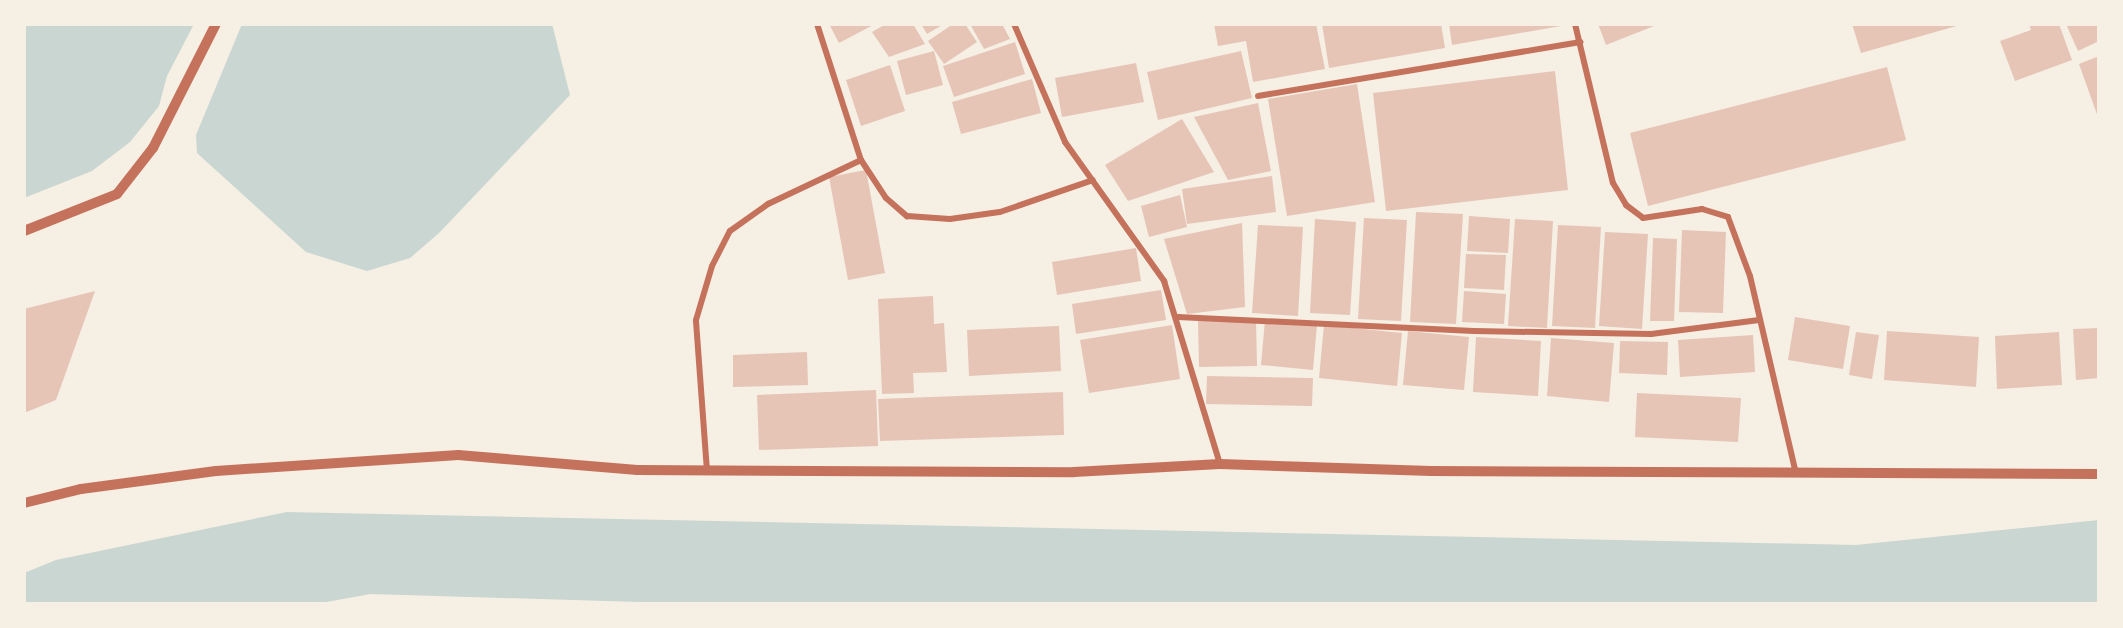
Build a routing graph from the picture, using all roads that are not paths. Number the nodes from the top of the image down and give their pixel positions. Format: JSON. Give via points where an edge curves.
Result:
{"nodes":[{"id":1,"x":216,"y":24,"type":"edge"},
{"id":2,"x":817,"y":24,"type":"edge"},
{"id":3,"x":1014,"y":24,"type":"edge"},
{"id":4,"x":1575,"y":24,"type":"edge"},
{"id":5,"x":1581,"y":42,"type":"junction"},
{"id":6,"x":1258,"y":96,"type":"dead end"},
{"id":7,"x":861,"y":159,"type":"junction"},
{"id":8,"x":1093,"y":180,"type":"junction"},
{"id":9,"x":24,"y":231,"type":"edge"},
{"id":10,"x":1178,"y":317,"type":"junction"},
{"id":11,"x":1759,"y":320,"type":"junction"},
{"id":12,"x":1220,"y":464,"type":"junction"},
{"id":13,"x":707,"y":471,"type":"junction"},
{"id":14,"x":1796,"y":473,"type":"junction"},
{"id":15,"x":2099,"y":474,"type":"edge"},
{"id":16,"x":24,"y":503,"type":"edge"}],
"edges":[{"from":1,"to":9,"type":"street","via":[[153,148],[117,194]]},
{"from":2,"to":7,"type":"street"},
{"from":3,"to":8,"type":"street","via":[[1065,142]]},
{"from":4,"to":5,"type":"street"},
{"from":5,"to":6,"type":"street"},
{"from":5,"to":11,"type":"street","via":[[1613,183],[1626,205],[1643,218],[1702,209],[1728,217],[1750,276]]},
{"from":7,"to":8,"type":"street","via":[[886,198],[906,216],[950,219],[1000,212]]},
{"from":7,"to":13,"type":"street","via":[[768,204],[730,231],[712,266],[696,320]]},
{"from":8,"to":10,"type":"street","via":[[1164,280]]},
{"from":10,"to":11,"type":"street","via":[[1474,331],[1651,334]]},
{"from":10,"to":12,"type":"street"},
{"from":11,"to":14,"type":"street"},
{"from":12,"to":13,"type":"street","via":[[1074,472]]},
{"from":12,"to":14,"type":"street","via":[[1431,471]]},
{"from":13,"to":16,"type":"street","via":[[637,470],[458,455],[216,471],[81,489]]},
{"from":14,"to":15,"type":"street"}]}
